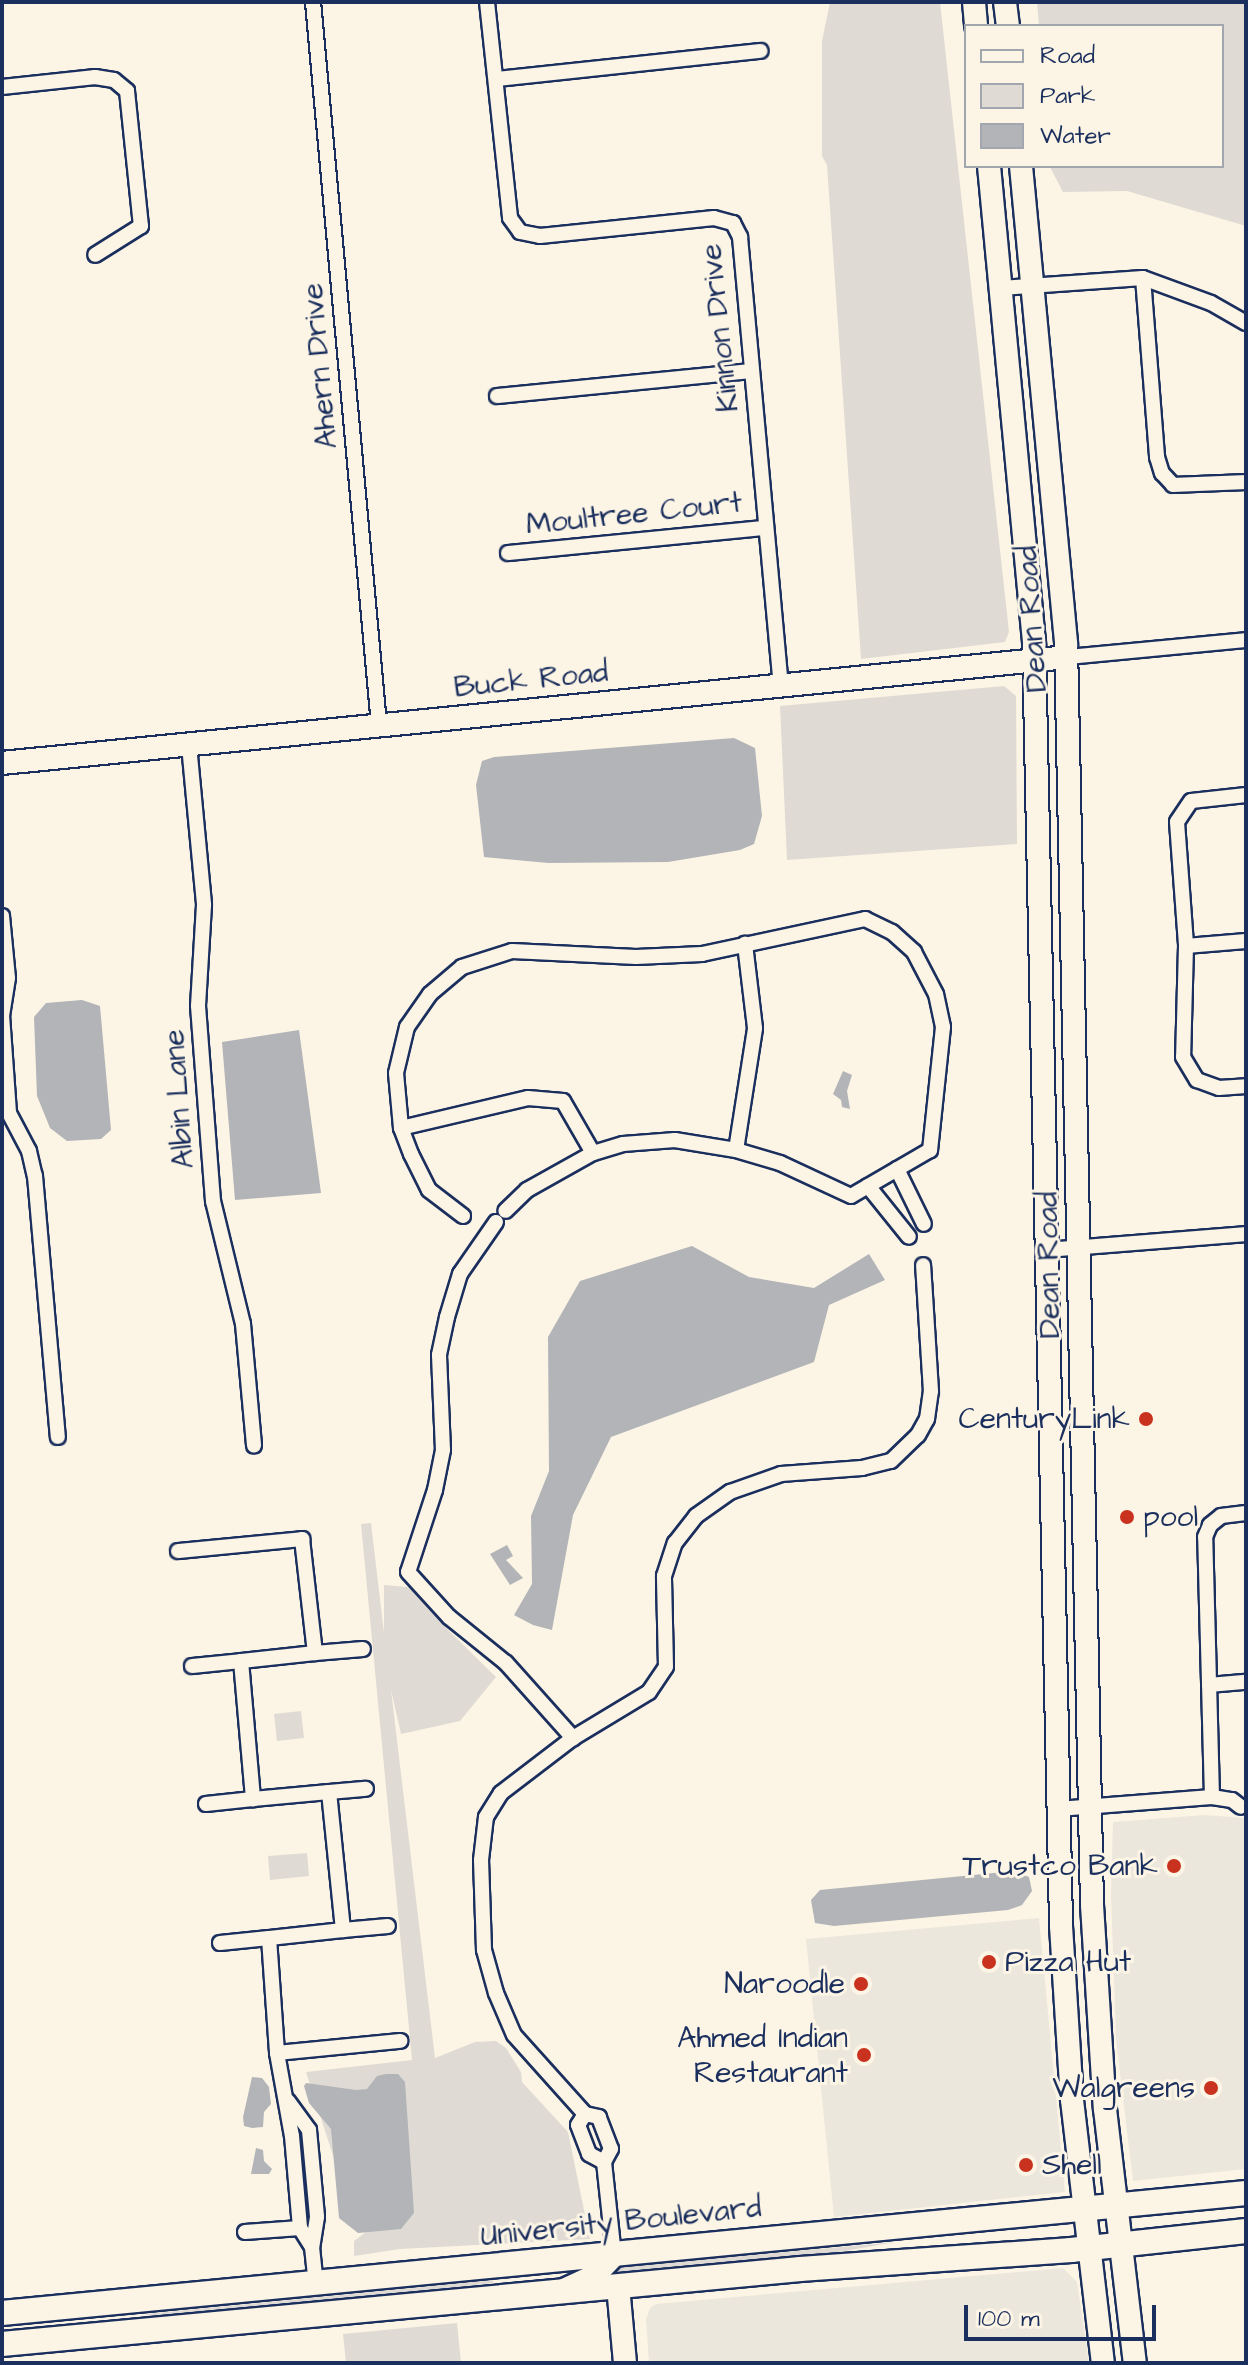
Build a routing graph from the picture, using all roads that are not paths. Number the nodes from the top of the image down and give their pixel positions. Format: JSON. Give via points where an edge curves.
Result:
{"nodes":[{"id":1,"x":313,"y":2,"type":"edge"},
{"id":2,"x":487,"y":2,"type":"edge"},
{"id":3,"x":974,"y":2,"type":"edge"},
{"id":4,"x":1005,"y":2,"type":"edge"},
{"id":5,"x":976,"y":24,"type":"edge"},
{"id":6,"x":1008,"y":24,"type":"edge"},
{"id":7,"x":761,"y":51,"type":"dead end"},
{"id":8,"x":497,"y":79,"type":"junction"},
{"id":9,"x":2,"y":87,"type":"edge"},
{"id":10,"x":989,"y":168,"type":"edge"},
{"id":11,"x":1021,"y":168,"type":"edge"},
{"id":12,"x":95,"y":255,"type":"dead end"},
{"id":13,"x":1143,"y":278,"type":"junction"},
{"id":14,"x":1032,"y":285,"type":"junction"},
{"id":15,"x":1001,"y":288,"type":"junction"},
{"id":16,"x":1246,"y":323,"type":"edge"},
{"id":17,"x":752,"y":371,"type":"junction"},
{"id":18,"x":497,"y":396,"type":"dead end"},
{"id":19,"x":1246,"y":482,"type":"edge"},
{"id":20,"x":764,"y":528,"type":"junction"},
{"id":21,"x":508,"y":553,"type":"dead end"},
{"id":22,"x":1246,"y":640,"type":"edge"},
{"id":23,"x":1067,"y":657,"type":"junction"},
{"id":24,"x":1035,"y":660,"type":"junction"},
{"id":25,"x":781,"y":685,"type":"junction"},
{"id":26,"x":379,"y":725,"type":"junction"},
{"id":27,"x":189,"y":745,"type":"junction"},
{"id":28,"x":2,"y":763,"type":"edge"},
{"id":29,"x":1246,"y":795,"type":"edge"},
{"id":30,"x":2,"y":916,"type":"edge"},
{"id":31,"x":1246,"y":941,"type":"edge"},
{"id":32,"x":745,"y":944,"type":"junction"},
{"id":33,"x":1186,"y":946,"type":"junction"},
{"id":34,"x":1246,"y":1086,"type":"edge"},
{"id":35,"x":401,"y":1128,"type":"junction"},
{"id":36,"x":736,"y":1150,"type":"junction"},
{"id":37,"x":593,"y":1153,"type":"junction"},
{"id":38,"x":897,"y":1169,"type":"junction"},
{"id":39,"x":868,"y":1186,"type":"junction"},
{"id":40,"x":463,"y":1216,"type":"dead end"},
{"id":41,"x":924,"y":1224,"type":"dead end"},
{"id":42,"x":1246,"y":1234,"type":"edge"},
{"id":43,"x":909,"y":1237,"type":"dead end"},
{"id":44,"x":1079,"y":1247,"type":"junction"},
{"id":45,"x":1047,"y":1250,"type":"junction"},
{"id":46,"x":923,"y":1265,"type":"dead end"},
{"id":47,"x":58,"y":1437,"type":"dead end"},
{"id":48,"x":254,"y":1446,"type":"dead end"},
{"id":49,"x":1246,"y":1513,"type":"edge"},
{"id":50,"x":178,"y":1551,"type":"dead end"},
{"id":51,"x":363,"y":1649,"type":"dead end"},
{"id":52,"x":315,"y":1653,"type":"junction"},
{"id":53,"x":241,"y":1661,"type":"junction"},
{"id":54,"x":192,"y":1666,"type":"dead end"},
{"id":55,"x":1246,"y":1682,"type":"edge"},
{"id":56,"x":1209,"y":1685,"type":"junction"},
{"id":57,"x":573,"y":1738,"type":"junction"},
{"id":58,"x":366,"y":1789,"type":"dead end"},
{"id":59,"x":329,"y":1792,"type":"junction"},
{"id":60,"x":1212,"y":1797,"type":"junction"},
{"id":61,"x":253,"y":1799,"type":"junction"},
{"id":62,"x":206,"y":1804,"type":"dead end"},
{"id":63,"x":1090,"y":1807,"type":"junction"},
{"id":64,"x":1241,"y":1807,"type":"dead end"},
{"id":65,"x":1058,"y":1809,"type":"junction"},
{"id":66,"x":388,"y":1926,"type":"dead end"},
{"id":67,"x":343,"y":1930,"type":"junction"},
{"id":68,"x":269,"y":1938,"type":"junction"},
{"id":69,"x":220,"y":1943,"type":"dead end"},
{"id":70,"x":400,"y":2041,"type":"dead end"},
{"id":71,"x":277,"y":2053,"type":"junction"},
{"id":72,"x":285,"y":2097,"type":"junction"},
{"id":73,"x":585,"y":2114,"type":"junction"},
{"id":74,"x":604,"y":2162,"type":"junction"},
{"id":75,"x":1246,"y":2193,"type":"edge"},
{"id":76,"x":1115,"y":2206,"type":"junction"},
{"id":77,"x":1084,"y":2209,"type":"junction"},
{"id":78,"x":300,"y":2228,"type":"junction"},
{"id":79,"x":1246,"y":2231,"type":"edge"},
{"id":80,"x":245,"y":2232,"type":"dead end"},
{"id":81,"x":1120,"y":2244,"type":"junction"},
{"id":82,"x":312,"y":2247,"type":"junction"},
{"id":83,"x":1088,"y":2248,"type":"junction"},
{"id":84,"x":614,"y":2255,"type":"junction"},
{"id":85,"x":316,"y":2283,"type":"junction"},
{"id":86,"x":618,"y":2286,"type":"junction"},
{"id":87,"x":561,"y":2292,"type":"junction"},
{"id":88,"x":114,"y":2302,"type":"junction"},
{"id":89,"x":2,"y":2313,"type":"edge"},
{"id":90,"x":2,"y":2342,"type":"edge"},
{"id":91,"x":625,"y":2363,"type":"edge"},
{"id":92,"x":1103,"y":2363,"type":"edge"},
{"id":93,"x":1135,"y":2363,"type":"edge"}],
"edges":[{"from":1,"to":26,"type":"street","name":"Ahern Drive"},
{"from":2,"to":8,"type":"street","name":"Kinnon Drive"},
{"from":3,"to":5,"type":"main road"},
{"from":4,"to":6,"type":"main road"},
{"from":7,"to":8,"type":"street"},
{"from":8,"to":17,"type":"street","name":"Kinnon Drive","via":[[510,218],[520,232],[540,236],[714,218],[733,223],[740,237]]},
{"from":9,"to":12,"type":"street","via":[[95,77],[114,80],[127,91],[141,226]]},
{"from":10,"to":15,"type":"main road","name":"Dean Road"},
{"from":11,"to":14,"type":"main road","name":"Dean Road"},
{"from":13,"to":14,"type":"street"},
{"from":13,"to":16,"type":"street","via":[[1211,303]]},
{"from":13,"to":19,"type":"street","via":[[1162,473],[1173,485]]},
{"from":14,"to":15,"type":"street"},
{"from":14,"to":23,"type":"main road","name":"Dean Road"},
{"from":15,"to":24,"type":"main road","name":"Dean Road"},
{"from":17,"to":18,"type":"street"},
{"from":17,"to":20,"type":"street","name":"Kinnon Drive"},
{"from":20,"to":21,"type":"street","name":"Moultree Court"},
{"from":20,"to":25,"type":"street","name":"Kinnon Drive"},
{"from":22,"to":23,"type":"street"},
{"from":23,"to":24,"type":"main road","name":"Buck Road"},
{"from":23,"to":44,"type":"main road","name":"Dean Road"},
{"from":24,"to":25,"type":"main road","name":"Buck Road"},
{"from":24,"to":45,"type":"main road","name":"Dean Road"},
{"from":25,"to":26,"type":"main road","name":"Buck Road"},
{"from":26,"to":27,"type":"main road","name":"Buck Road"},
{"from":27,"to":28,"type":"main road","name":"Buck Road"},
{"from":27,"to":48,"type":"street","name":"Albin Lane","via":[[204,905],[198,1006],[213,1201],[243,1324]]},
{"from":29,"to":33,"type":"street","via":[[1191,801],[1177,822]]},
{"from":30,"to":47,"type":"street","via":[[9,1113],[35,1176]]},
{"from":31,"to":33,"type":"street"},
{"from":32,"to":35,"type":"street","via":[[702,954],[636,957],[512,951],[462,967],[430,994],[407,1027],[396,1073]]},
{"from":32,"to":36,"type":"street","via":[[755,1028]]},
{"from":32,"to":38,"type":"street","via":[[865,919],[892,932],[914,952],[936,994],[943,1027],[930,1150]]},
{"from":33,"to":34,"type":"street","via":[[1183,1057],[1197,1080],[1219,1088]]},
{"from":35,"to":37,"type":"street","via":[[528,1098],[563,1101]]},
{"from":35,"to":40,"type":"street","via":[[429,1190]]},
{"from":36,"to":37,"type":"street","via":[[675,1140],[623,1144]]},
{"from":36,"to":39,"type":"street","via":[[780,1163],[851,1196]]},
{"from":37,"to":57,"type":"street","via":[[527,1190],[500,1217],[460,1274],[439,1355],[443,1450],[408,1572],[449,1617],[506,1663]]},
{"from":38,"to":39,"type":"street"},
{"from":38,"to":41,"type":"street"},
{"from":39,"to":43,"type":"street"},
{"from":42,"to":44,"type":"street"},
{"from":44,"to":45,"type":"street"},
{"from":44,"to":63,"type":"main road","name":"Dean Road"},
{"from":45,"to":65,"type":"main road","name":"Dean Road"},
{"from":46,"to":57,"type":"street","via":[[931,1391],[927,1419],[918,1435],[891,1461],[781,1474],[730,1492],[696,1516],[675,1543],[664,1576],[666,1667],[649,1692]]},
{"from":49,"to":56,"type":"street","via":[[1221,1516],[1205,1537]]},
{"from":50,"to":52,"type":"street","via":[[302,1539]]},
{"from":51,"to":52,"type":"street"},
{"from":52,"to":53,"type":"street"},
{"from":53,"to":54,"type":"street"},
{"from":53,"to":61,"type":"street"},
{"from":55,"to":56,"type":"street"},
{"from":56,"to":60,"type":"street"},
{"from":57,"to":73,"type":"street","via":[[501,1793],[486,1817],[483,1934],[496,1993],[514,2035]]},
{"from":58,"to":59,"type":"street"},
{"from":59,"to":61,"type":"street"},
{"from":59,"to":67,"type":"street"},
{"from":60,"to":63,"type":"street"},
{"from":60,"to":64,"type":"street"},
{"from":61,"to":62,"type":"street"},
{"from":63,"to":65,"type":"street"},
{"from":63,"to":76,"type":"main road","name":"Dean Road","via":[[1099,2042]]},
{"from":65,"to":77,"type":"main road","name":"Dean Road","via":[[1065,2007]]},
{"from":66,"to":67,"type":"street"},
{"from":67,"to":68,"type":"street"},
{"from":68,"to":69,"type":"street"},
{"from":68,"to":71,"type":"street"},
{"from":70,"to":71,"type":"street"},
{"from":71,"to":72,"type":"street"},
{"from":72,"to":78,"type":"street"},
{"from":72,"to":82,"type":"street","via":[[309,2130],[317,2217]]},
{"from":73,"to":74,"type":"street","via":[[578,2125],[589,2154]]},
{"from":73,"to":74,"type":"street","via":[[599,2117],[611,2149]]},
{"from":74,"to":84,"type":"street"},
{"from":75,"to":76,"type":"main road","name":"University Boulevard"},
{"from":76,"to":77,"type":"main road","name":"University Boulevard"},
{"from":76,"to":81,"type":"main road","name":"Dean Road"},
{"from":77,"to":83,"type":"main road","name":"Dean Road"},
{"from":77,"to":84,"type":"main road","name":"University Boulevard"},
{"from":78,"to":80,"type":"street"},
{"from":78,"to":82,"type":"street"},
{"from":79,"to":81,"type":"main road","name":"University Boulevard"},
{"from":81,"to":83,"type":"main road","name":"University Boulevard"},
{"from":81,"to":93,"type":"main road","name":"Dean Road"},
{"from":82,"to":85,"type":"street"},
{"from":83,"to":86,"type":"main road","name":"University Boulevard"},
{"from":83,"to":92,"type":"main road","name":"Dean Road"},
{"from":84,"to":85,"type":"main road","name":"University Boulevard"},
{"from":84,"to":87,"type":"main road","via":[[594,2276]]},
{"from":85,"to":88,"type":"main road","name":"University Boulevard"},
{"from":86,"to":87,"type":"main road","name":"University Boulevard"},
{"from":86,"to":91,"type":"main road"},
{"from":87,"to":90,"type":"main road","name":"University Boulevard"},
{"from":88,"to":89,"type":"main road","name":"University Boulevard"},
{"from":88,"to":90,"type":"main road","via":[[113,2315],[101,2325]]}]}
